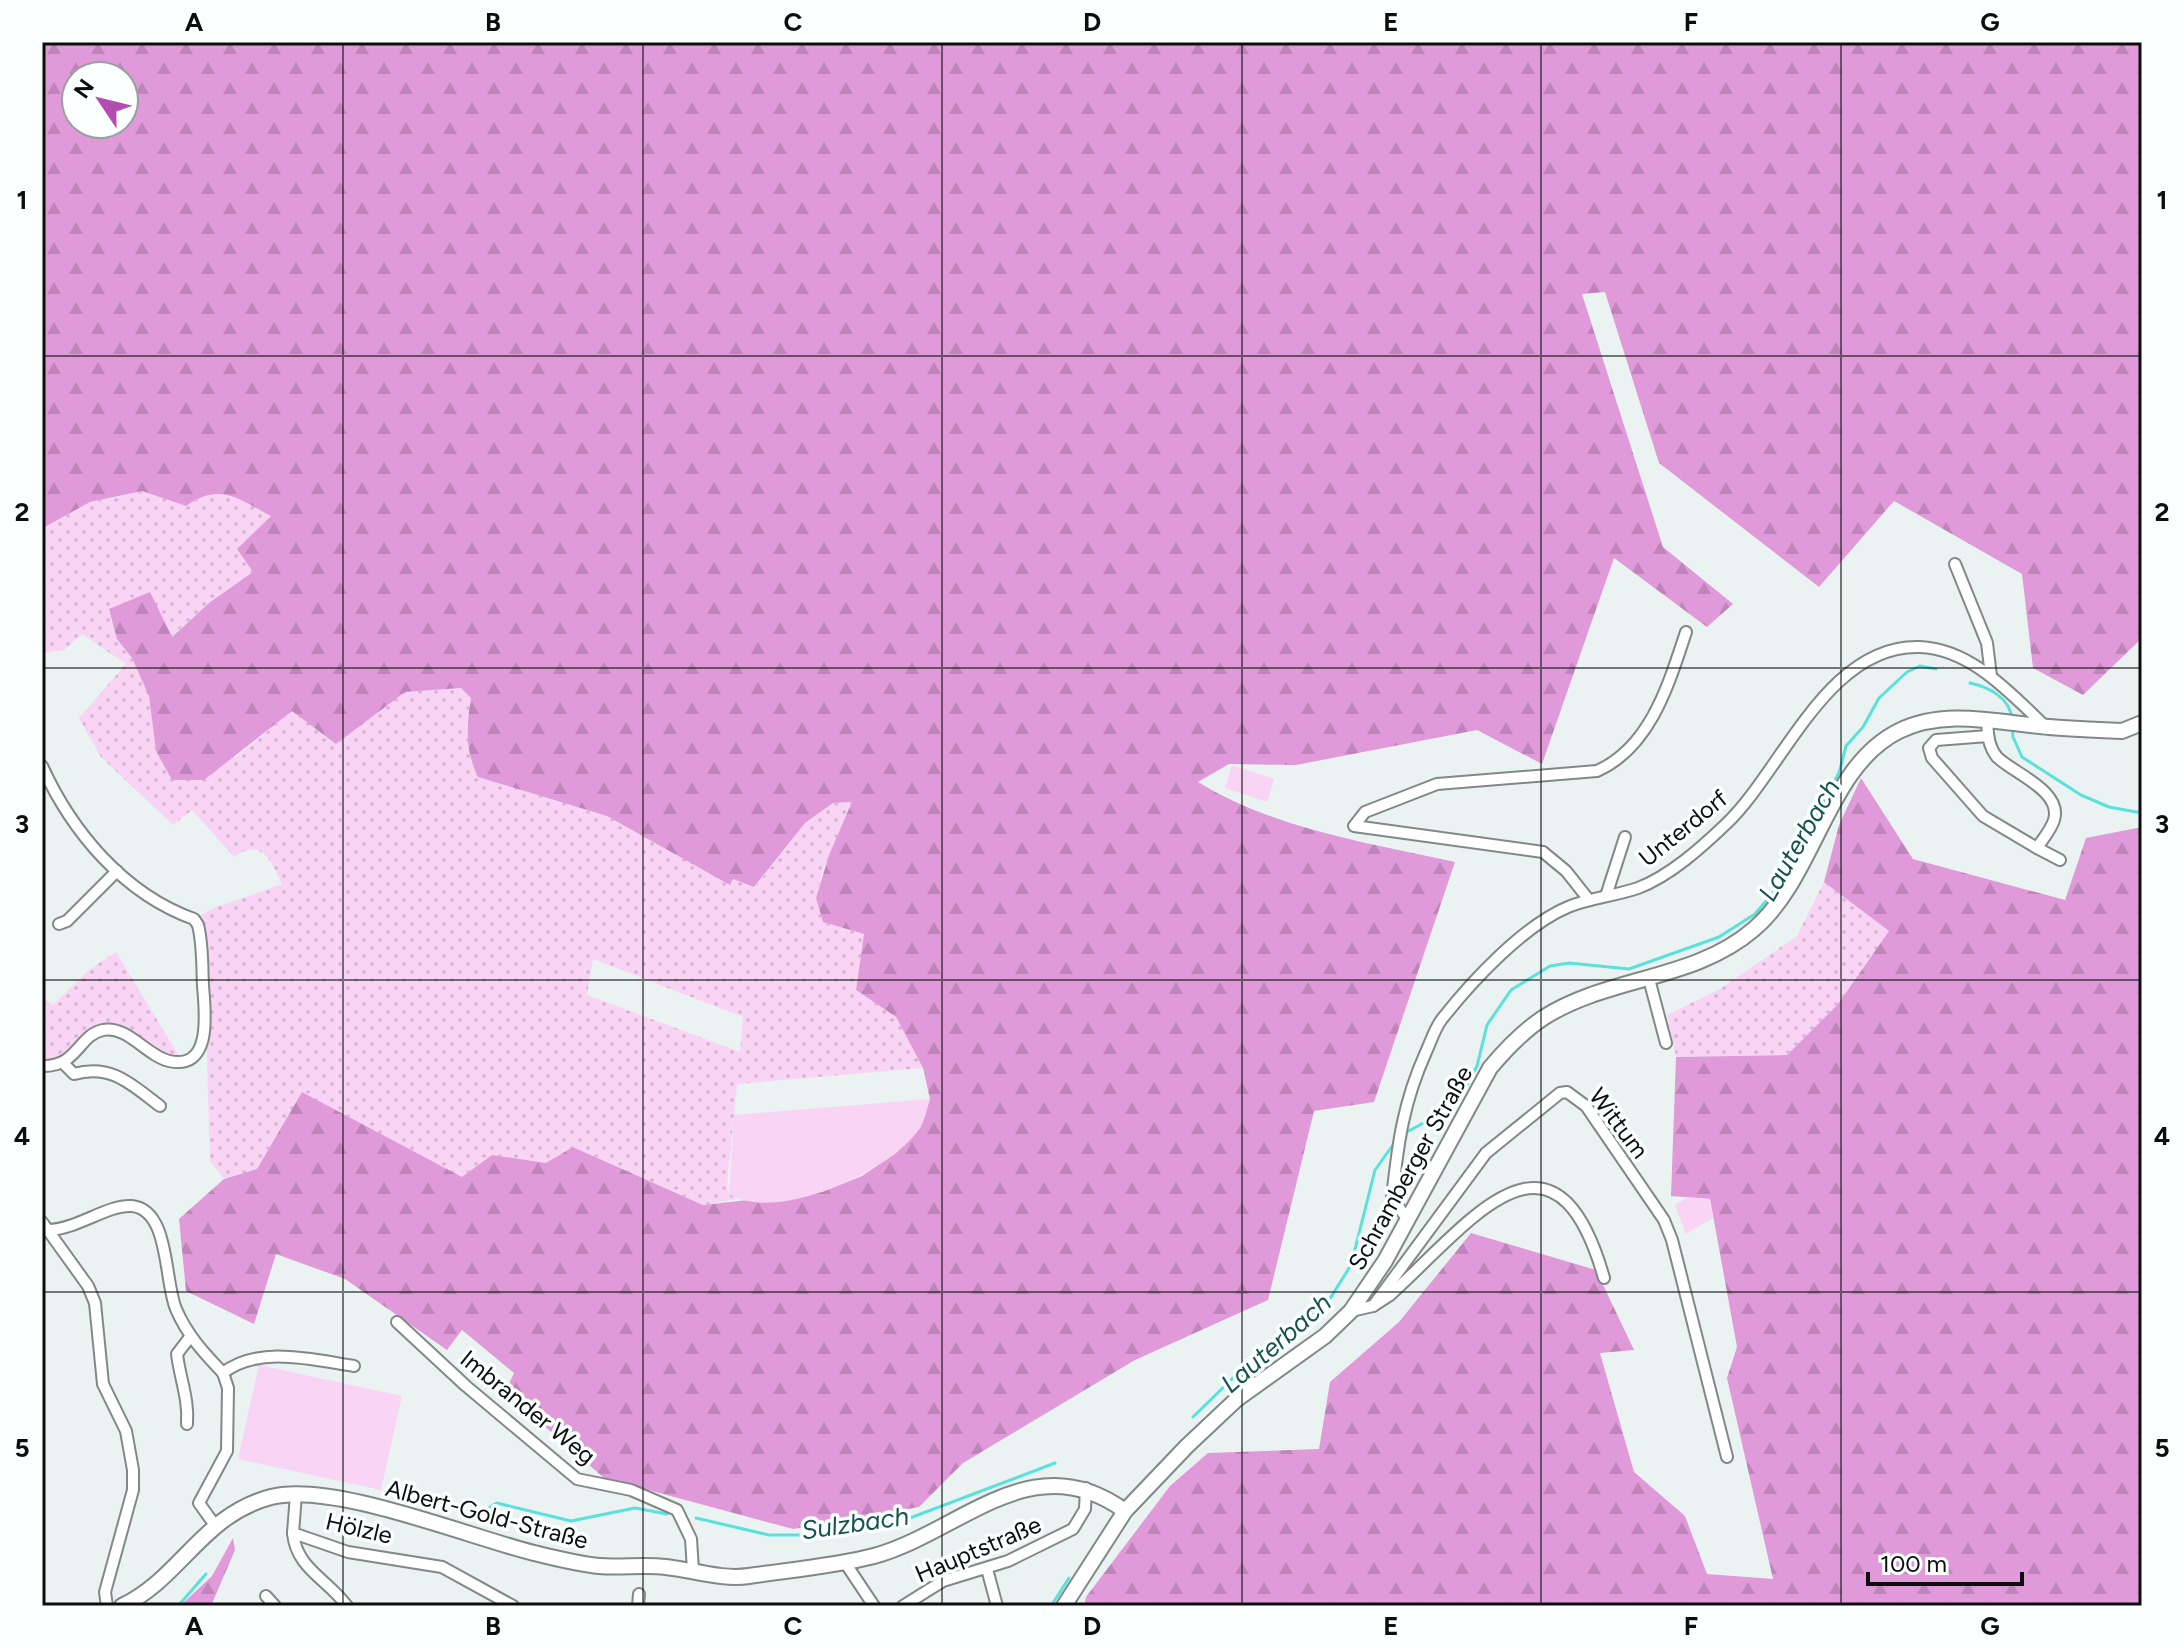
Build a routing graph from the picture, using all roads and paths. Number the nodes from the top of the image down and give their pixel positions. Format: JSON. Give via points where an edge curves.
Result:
{"nodes":[{"id":1,"x":1955,"y":564,"type":"dead end"},
{"id":2,"x":1686,"y":632,"type":"dead end"},
{"id":3,"x":1991,"y":676,"type":"junction"},
{"id":4,"x":2142,"y":723,"type":"edge"},
{"id":5,"x":1992,"y":726,"type":"junction"},
{"id":6,"x":2047,"y":727,"type":"junction"},
{"id":7,"x":42,"y":766,"type":"edge"},
{"id":8,"x":1625,"y":837,"type":"dead end"},
{"id":9,"x":2037,"y":848,"type":"junction"},
{"id":10,"x":2060,"y":860,"type":"dead end"},
{"id":11,"x":117,"y":871,"type":"junction"},
{"id":12,"x":1606,"y":896,"type":"junction"},
{"id":13,"x":1589,"y":900,"type":"junction"},
{"id":14,"x":59,"y":924,"type":"dead end"},
{"id":15,"x":1649,"y":979,"type":"junction"},
{"id":16,"x":1666,"y":1043,"type":"dead end"},
{"id":17,"x":63,"y":1063,"type":"junction"},
{"id":18,"x":42,"y":1066,"type":"edge"},
{"id":19,"x":160,"y":1106,"type":"dead end"},
{"id":20,"x":1408,"y":1220,"type":"junction"},
{"id":21,"x":46,"y":1226,"type":"edge"},
{"id":22,"x":1604,"y":1278,"type":"dead end"},
{"id":23,"x":1373,"y":1306,"type":"junction"},
{"id":24,"x":1351,"y":1311,"type":"junction"},
{"id":25,"x":397,"y":1322,"type":"dead end"},
{"id":26,"x":190,"y":1337,"type":"junction"},
{"id":27,"x":354,"y":1366,"type":"dead end"},
{"id":28,"x":223,"y":1373,"type":"junction"},
{"id":29,"x":187,"y":1424,"type":"dead end"},
{"id":30,"x":1727,"y":1457,"type":"dead end"},
{"id":31,"x":1086,"y":1488,"type":"junction"},
{"id":32,"x":296,"y":1494,"type":"junction"},
{"id":33,"x":1125,"y":1511,"type":"junction"},
{"id":34,"x":214,"y":1524,"type":"junction"},
{"id":35,"x":293,"y":1533,"type":"junction"},
{"id":36,"x":844,"y":1561,"type":"junction"},
{"id":37,"x":987,"y":1569,"type":"junction"},
{"id":38,"x":693,"y":1570,"type":"junction"},
{"id":39,"x":639,"y":1594,"type":"dead end"},
{"id":40,"x":266,"y":1596,"type":"dead end"},
{"id":41,"x":107,"y":1606,"type":"edge"},
{"id":42,"x":122,"y":1606,"type":"edge"},
{"id":43,"x":275,"y":1606,"type":"edge"},
{"id":44,"x":347,"y":1606,"type":"edge"},
{"id":45,"x":513,"y":1606,"type":"edge"},
{"id":46,"x":638,"y":1606,"type":"edge"},
{"id":47,"x":874,"y":1606,"type":"edge"},
{"id":48,"x":903,"y":1606,"type":"edge"},
{"id":49,"x":997,"y":1606,"type":"edge"},
{"id":50,"x":1064,"y":1606,"type":"edge"}],
"edges":[{"from":1,"to":3,"type":"street","via":[[1987,643]]},
{"from":2,"to":13,"type":"street","via":[[1650,721],[1610,765],[1589,772],[1437,784],[1365,812],[1354,826],[1543,852]]},
{"from":3,"to":6,"type":"street","name":"Unterdorf"},
{"from":3,"to":12,"type":"street","name":"Unterdorf","via":[[1960,658],[1920,647],[1881,654],[1849,671],[1726,824],[1656,879]]},
{"from":4,"to":6,"type":"main road","name":"Schramberger Straße","via":[[2122,731]]},
{"from":5,"to":6,"type":"main road","name":"Schramberger Straße"},
{"from":5,"to":9,"type":"street","via":[[1997,756],[2042,790],[2054,807],[2054,820]]},
{"from":5,"to":9,"type":"street","via":[[1936,740],[1929,748],[1932,758],[1983,816]]},
{"from":5,"to":15,"type":"main road","name":"Schramberger Straße","via":[[1954,718],[1927,722],[1899,731],[1868,751],[1776,908],[1724,951]]},
{"from":7,"to":11,"type":"street","via":[[72,822]]},
{"from":8,"to":12,"type":"street"},
{"from":9,"to":10,"type":"street"},
{"from":11,"to":14,"type":"street"},
{"from":11,"to":17,"type":"street","via":[[148,898],[198,925],[205,1035],[193,1055],[171,1062],[118,1031],[105,1029]]},
{"from":12,"to":13,"type":"street","name":"Unterdorf"},
{"from":13,"to":20,"type":"street","name":"Unterdorf","via":[[1556,913],[1521,938],[1439,1022],[1404,1104],[1399,1130],[1392,1198]]},
{"from":15,"to":16,"type":"street"},
{"from":15,"to":20,"type":"main road","name":"Schramberger Straße","via":[[1571,1004],[1511,1044],[1483,1080]]},
{"from":17,"to":18,"type":"street"},
{"from":17,"to":19,"type":"street","via":[[74,1074],[102,1069],[121,1076]]},
{"from":20,"to":24,"type":"main road","name":"Schramberger Straße"},
{"from":21,"to":26,"type":"street","via":[[66,1230],[129,1206],[144,1209],[155,1220],[174,1305]]},
{"from":21,"to":41,"type":"street","via":[[95,1303],[103,1384],[126,1431],[133,1470],[133,1490],[105,1592]]},
{"from":22,"to":23,"type":"street","via":[[1574,1210],[1555,1192],[1528,1187],[1485,1206]]},
{"from":23,"to":24,"type":"street"},
{"from":23,"to":30,"type":"street","name":"Wittum","via":[[1486,1153],[1567,1092],[1586,1106],[1664,1220]]},
{"from":24,"to":33,"type":"main road","name":"Schramberger Straße","via":[[1218,1415]]},
{"from":25,"to":38,"type":"street","name":"Imbrander Weg","via":[[577,1479],[631,1490],[677,1510],[691,1539]]},
{"from":26,"to":28,"type":"street"},
{"from":26,"to":29,"type":"street","via":[[177,1354],[189,1401]]},
{"from":27,"to":28,"type":"street","via":[[273,1357],[245,1361]]},
{"from":28,"to":34,"type":"street","via":[[228,1388],[227,1451],[199,1503]]},
{"from":31,"to":33,"type":"main road"},
{"from":31,"to":36,"type":"main road","name":"Albert-Gold-Straße","via":[[1011,1494],[894,1548]]},
{"from":31,"to":37,"type":"street","name":"Hauptstraße","via":[[1085,1509],[1073,1529]]},
{"from":32,"to":34,"type":"main road","name":"Hölzle","via":[[242,1506]]},
{"from":32,"to":35,"type":"street","name":"Hölzle"},
{"from":32,"to":38,"type":"main road","name":"Albert-Gold-Straße","via":[[336,1497],[599,1566]]},
{"from":33,"to":50,"type":"main road","name":"Schramberger Straße"},
{"from":34,"to":42,"type":"main road","name":"Hölzle","via":[[154,1586]]},
{"from":35,"to":44,"type":"street","via":[[303,1564]]},
{"from":35,"to":45,"type":"street","name":"Hölzle","via":[[348,1552],[442,1567]]},
{"from":36,"to":38,"type":"main road","name":"Albert-Gold-Straße","via":[[746,1577]]},
{"from":36,"to":47,"type":"street"},
{"from":37,"to":48,"type":"street","name":"Hauptstraße","via":[[943,1581]]},
{"from":37,"to":49,"type":"street"},
{"from":39,"to":46,"type":"street"},
{"from":40,"to":43,"type":"street"}]}
